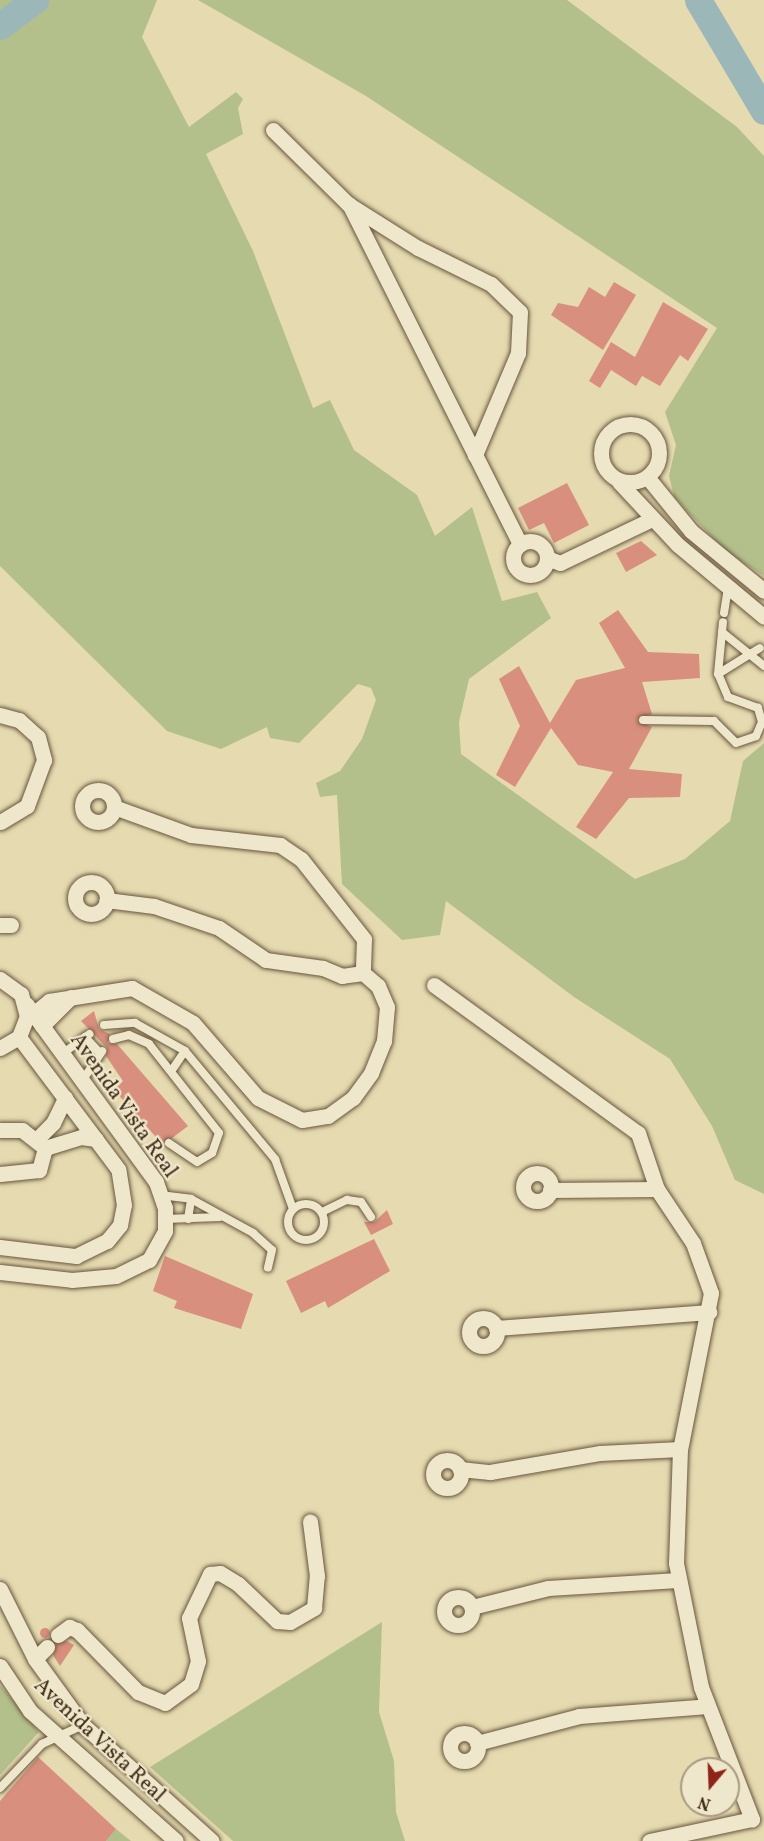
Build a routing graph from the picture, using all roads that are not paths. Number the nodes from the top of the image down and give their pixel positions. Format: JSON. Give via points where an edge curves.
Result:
{"nodes":[{"id":1,"x":273,"y":130,"type":"dead end"},
{"id":2,"x":348,"y":204,"type":"junction"},
{"id":3,"x":475,"y":455,"type":"junction"},
{"id":4,"x":648,"y":478,"type":"junction"},
{"id":5,"x":619,"y":482,"type":"junction"},
{"id":6,"x":652,"y":519,"type":"junction"},
{"id":7,"x":520,"y":544,"type":"junction"},
{"id":8,"x":547,"y":558,"type":"junction"},
{"id":9,"x":728,"y":588,"type":"junction"},
{"id":10,"x":764,"y":591,"type":"edge"},
{"id":11,"x":764,"y":617,"type":"edge"},
{"id":12,"x":722,"y":632,"type":"junction"},
{"id":13,"x":759,"y":648,"type":"dead end"},
{"id":14,"x":751,"y":653,"type":"junction"},
{"id":15,"x":764,"y":666,"type":"edge"},
{"id":16,"x":718,"y":674,"type":"junction"},
{"id":17,"x":0,"y":715,"type":"edge"},
{"id":18,"x":643,"y":720,"type":"dead end"},
{"id":19,"x":114,"y":807,"type":"dead end"},
{"id":20,"x":0,"y":822,"type":"edge"},
{"id":21,"x":106,"y":900,"type":"dead end"},
{"id":22,"x":363,"y":973,"type":"junction"},
{"id":23,"x":0,"y":979,"type":"edge"},
{"id":24,"x":434,"y":985,"type":"dead end"},
{"id":25,"x":33,"y":1014,"type":"junction"},
{"id":26,"x":104,"y":1025,"type":"dead end"},
{"id":27,"x":157,"y":1032,"type":"junction"},
{"id":28,"x":19,"y":1036,"type":"junction"},
{"id":29,"x":113,"y":1039,"type":"dead end"},
{"id":30,"x":149,"y":1044,"type":"junction"},
{"id":31,"x":0,"y":1048,"type":"edge"},
{"id":32,"x":185,"y":1051,"type":"junction"},
{"id":33,"x":62,"y":1054,"type":"junction"},
{"id":34,"x":172,"y":1070,"type":"junction"},
{"id":35,"x":82,"y":1081,"type":"junction"},
{"id":36,"x":65,"y":1098,"type":"junction"},
{"id":37,"x":0,"y":1130,"type":"edge"},
{"id":38,"x":96,"y":1139,"type":"junction"},
{"id":39,"x":41,"y":1143,"type":"junction"},
{"id":40,"x":169,"y":1143,"type":"dead end"},
{"id":41,"x":0,"y":1174,"type":"edge"},
{"id":42,"x":657,"y":1189,"type":"junction"},
{"id":43,"x":550,"y":1190,"type":"dead end"},
{"id":44,"x":160,"y":1195,"type":"junction"},
{"id":45,"x":191,"y":1199,"type":"junction"},
{"id":46,"x":293,"y":1209,"type":"junction"},
{"id":47,"x":322,"y":1212,"type":"junction"},
{"id":48,"x":220,"y":1217,"type":"junction"},
{"id":49,"x":371,"y":1217,"type":"dead end"},
{"id":50,"x":165,"y":1219,"type":"junction"},
{"id":51,"x":188,"y":1219,"type":"junction"},
{"id":52,"x":0,"y":1247,"type":"edge"},
{"id":53,"x":24,"y":1252,"type":"junction"},
{"id":54,"x":268,"y":1268,"type":"dead end"},
{"id":55,"x":0,"y":1272,"type":"edge"},
{"id":56,"x":29,"y":1276,"type":"junction"},
{"id":57,"x":710,"y":1312,"type":"junction"},
{"id":58,"x":496,"y":1328,"type":"dead end"},
{"id":59,"x":680,"y":1449,"type":"junction"},
{"id":60,"x":460,"y":1469,"type":"dead end"},
{"id":61,"x":310,"y":1521,"type":"dead end"},
{"id":62,"x":678,"y":1580,"type":"junction"},
{"id":63,"x":0,"y":1589,"type":"edge"},
{"id":64,"x":472,"y":1606,"type":"dead end"},
{"id":65,"x":60,"y":1632,"type":"dead end"},
{"id":66,"x":47,"y":1647,"type":"dead end"},
{"id":67,"x":34,"y":1659,"type":"junction"},
{"id":68,"x":0,"y":1666,"type":"edge"},
{"id":69,"x":708,"y":1706,"type":"junction"},
{"id":70,"x":83,"y":1725,"type":"junction"},
{"id":71,"x":59,"y":1738,"type":"junction"},
{"id":72,"x":477,"y":1743,"type":"dead end"},
{"id":73,"x":0,"y":1788,"type":"edge"},
{"id":74,"x":176,"y":1841,"type":"edge"},
{"id":75,"x":212,"y":1841,"type":"edge"},
{"id":76,"x":649,"y":1841,"type":"edge"}],
"edges":[{"from":1,"to":2,"type":"street"},
{"from":2,"to":3,"type":"street"},
{"from":2,"to":3,"type":"street","via":[[418,248],[491,284],[520,312],[518,353]]},
{"from":3,"to":7,"type":"street"},
{"from":4,"to":5,"type":"street"},
{"from":4,"to":5,"type":"street","via":[[658,464],[657,441],[650,432],[629,424],[608,433],[602,443],[603,465]]},
{"from":4,"to":10,"type":"street","via":[[691,531]]},
{"from":5,"to":6,"type":"street"},
{"from":6,"to":8,"type":"street","via":[[560,563]]},
{"from":6,"to":9,"type":"street"},
{"from":7,"to":8,"type":"street","via":[[536,542]]},
{"from":7,"to":8,"type":"street","via":[[513,559],[522,573],[538,573]]},
{"from":9,"to":11,"type":"street"},
{"from":9,"to":12,"type":"lane"},
{"from":12,"to":14,"type":"lane"},
{"from":12,"to":16,"type":"lane"},
{"from":13,"to":14,"type":"lane"},
{"from":14,"to":15,"type":"lane"},
{"from":14,"to":16,"type":"lane"},
{"from":16,"to":18,"type":"lane","via":[[728,697],[747,699],[758,708],[762,722],[750,741],[729,741],[714,721]]},
{"from":17,"to":20,"type":"street","via":[[19,720],[38,737],[44,760],[27,806]]},
{"from":19,"to":22,"type":"street","via":[[191,835],[280,845],[301,859],[364,939]]},
{"from":21,"to":22,"type":"street","via":[[154,906],[219,928],[266,960],[322,968],[342,976]]},
{"from":22,"to":25,"type":"street","via":[[378,986],[387,1007],[380,1052],[353,1098],[328,1116],[302,1120],[258,1098],[219,1047],[161,1003],[132,988],[49,1001]]},
{"from":23,"to":25,"type":"street","name":"Avenida Vista Real","via":[[14,986]]},
{"from":24,"to":42,"type":"street","via":[[638,1133]]},
{"from":25,"to":28,"type":"street"},
{"from":25,"to":33,"type":"street","name":"Avenida Vista Real"},
{"from":26,"to":27,"type":"lane","via":[[121,1021]]},
{"from":27,"to":30,"type":"lane"},
{"from":27,"to":32,"type":"lane"},
{"from":28,"to":31,"type":"street"},
{"from":28,"to":36,"type":"street","name":"Avenida Vista Real"},
{"from":29,"to":30,"type":"lane","via":[[129,1035]]},
{"from":30,"to":34,"type":"lane"},
{"from":32,"to":34,"type":"lane"},
{"from":32,"to":46,"type":"lane","via":[[275,1159]]},
{"from":33,"to":35,"type":"street","name":"Avenida Vista Real"},
{"from":33,"to":35,"type":"lane","via":[[88,1035],[101,1052]]},
{"from":34,"to":40,"type":"lane","via":[[219,1133],[212,1153],[197,1162]]},
{"from":35,"to":44,"type":"street","name":"Avenida Vista Real"},
{"from":36,"to":38,"type":"street","name":"Avenida Vista Real"},
{"from":36,"to":39,"type":"street"},
{"from":37,"to":39,"type":"street"},
{"from":38,"to":39,"type":"street","via":[[81,1137]]},
{"from":38,"to":53,"type":"street","name":"Avenida Vista Real","via":[[125,1186],[120,1225],[108,1241],[76,1256]]},
{"from":39,"to":41,"type":"street","via":[[39,1170]]},
{"from":42,"to":43,"type":"street"},
{"from":42,"to":57,"type":"street","via":[[693,1243],[711,1293]]},
{"from":44,"to":45,"type":"lane"},
{"from":44,"to":50,"type":"street","name":"Avenida Vista Real"},
{"from":45,"to":48,"type":"lane"},
{"from":45,"to":51,"type":"lane"},
{"from":46,"to":47,"type":"lane","via":[[304,1203]]},
{"from":46,"to":47,"type":"lane","via":[[287,1221],[291,1234],[302,1241],[314,1239],[323,1229]]},
{"from":47,"to":49,"type":"lane","via":[[347,1200],[361,1202]]},
{"from":48,"to":51,"type":"lane"},
{"from":48,"to":54,"type":"lane","via":[[253,1233],[272,1250]]},
{"from":50,"to":51,"type":"lane"},
{"from":50,"to":56,"type":"street","name":"Avenida Vista Real","via":[[159,1249],[136,1269],[91,1280]]},
{"from":52,"to":53,"type":"street","name":"Avenida Vista Real"},
{"from":53,"to":56,"type":"street"},
{"from":55,"to":56,"type":"street","name":"Avenida Vista Real"},
{"from":57,"to":58,"type":"street"},
{"from":57,"to":59,"type":"street"},
{"from":59,"to":60,"type":"street","via":[[600,1453],[490,1472]]},
{"from":59,"to":62,"type":"street"},
{"from":61,"to":65,"type":"street","via":[[317,1576],[314,1608],[290,1622],[277,1621],[238,1584],[220,1573],[210,1574],[189,1618],[198,1661],[191,1684],[165,1703],[138,1692],[76,1630]]},
{"from":62,"to":64,"type":"street","via":[[548,1588]]},
{"from":62,"to":69,"type":"street"},
{"from":63,"to":67,"type":"street","name":"Avenida Vista Real"},
{"from":66,"to":67,"type":"street"},
{"from":67,"to":70,"type":"street","name":"Avenida Vista Real"},
{"from":68,"to":71,"type":"street","name":"Avenida Vista Real","via":[[30,1711]]},
{"from":69,"to":72,"type":"street","via":[[579,1716]]},
{"from":69,"to":76,"type":"street","via":[[752,1819]]},
{"from":70,"to":71,"type":"lane"},
{"from":70,"to":75,"type":"street","name":"Avenida Vista Real"},
{"from":71,"to":73,"type":"lane","via":[[42,1744]]},
{"from":71,"to":74,"type":"street","name":"Avenida Vista Real"}]}
